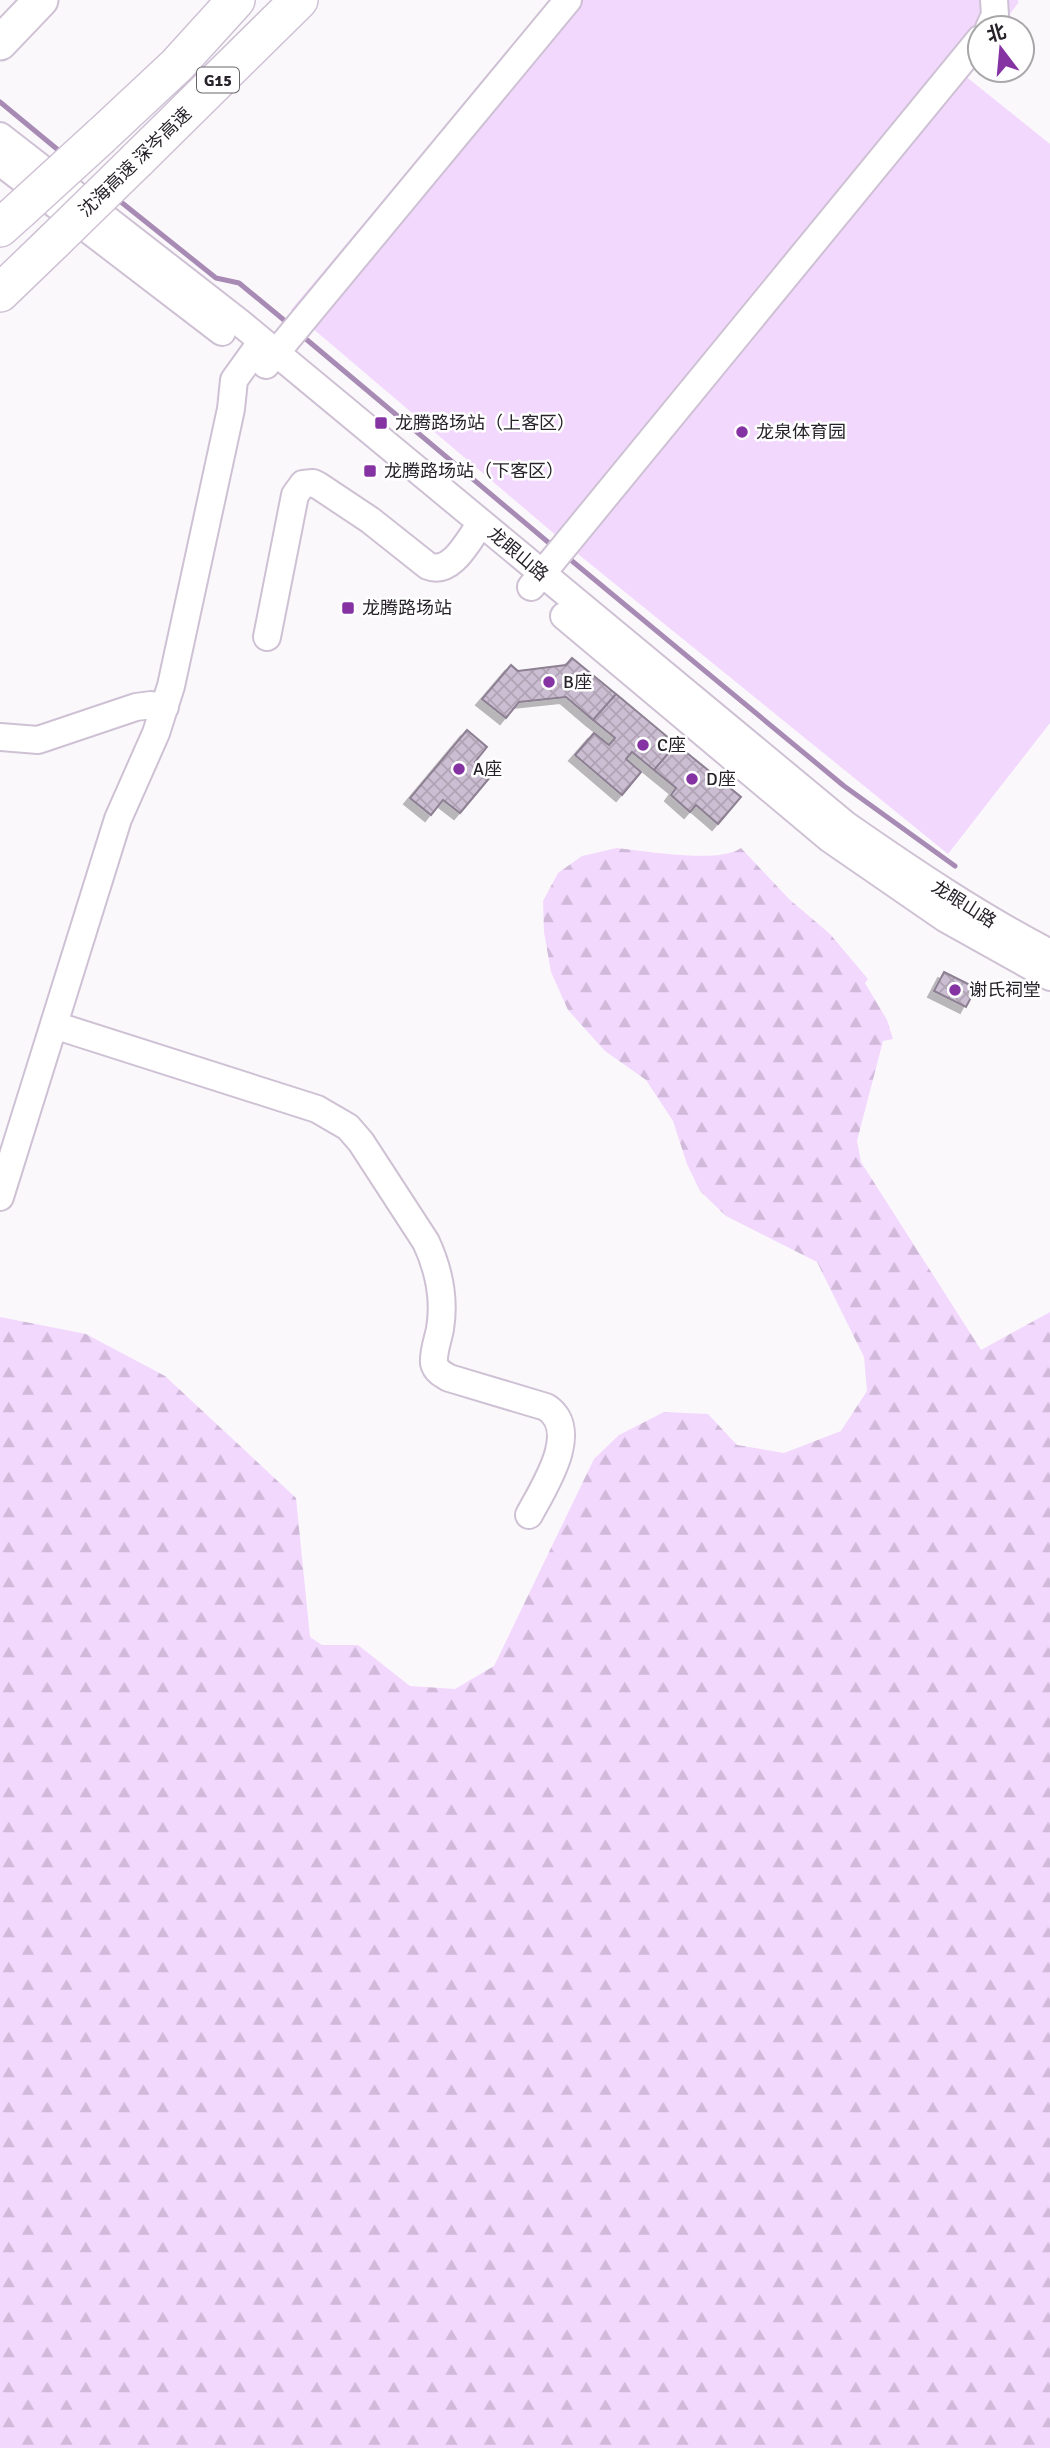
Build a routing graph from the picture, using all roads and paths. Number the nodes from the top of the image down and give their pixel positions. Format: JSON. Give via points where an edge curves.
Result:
{"nodes":[{"id":1,"x":41,"y":0,"type":"edge"},
{"id":2,"x":236,"y":0,"type":"edge"},
{"id":3,"x":299,"y":0,"type":"edge"},
{"id":4,"x":568,"y":0,"type":"edge"},
{"id":5,"x":0,"y":43,"type":"edge"},
{"id":6,"x":966,"y":56,"type":"edge"},
{"id":7,"x":0,"y":136,"type":"edge"},
{"id":8,"x":0,"y":162,"type":"edge"},
{"id":9,"x":10,"y":219,"type":"edge"},
{"id":10,"x":0,"y":293,"type":"edge"},
{"id":11,"x":275,"y":345,"type":"junction"},
{"id":12,"x":475,"y":530,"type":"junction"},
{"id":13,"x":548,"y":565,"type":"junction"},
{"id":14,"x":267,"y":638,"type":"dead end"},
{"id":15,"x":165,"y":707,"type":"junction"},
{"id":16,"x":0,"y":737,"type":"edge"},
{"id":17,"x":1050,"y":953,"type":"edge"},
{"id":18,"x":1050,"y":977,"type":"edge"},
{"id":19,"x":54,"y":1025,"type":"junction"},
{"id":20,"x":0,"y":1197,"type":"edge"},
{"id":21,"x":529,"y":1515,"type":"dead end"}],
"edges":[{"from":1,"to":5,"type":"main road"},
{"from":2,"to":9,"type":"highway","number":"G15","bridge":true,"via":[[177,65]]},
{"from":3,"to":10,"type":"highway","name":"沈海高速 深岑高速","number":"G15","bridge":true},
{"from":4,"to":11,"type":"street"},
{"from":6,"to":13,"type":"street"},
{"from":7,"to":11,"type":"street","name":"龙眼山路"},
{"from":8,"to":11,"type":"street","name":"龙眼山路"},
{"from":11,"to":12,"type":"street","name":"龙眼山路"},
{"from":11,"to":15,"type":"street","via":[[238,373],[232,387],[232,409]]},
{"from":12,"to":13,"type":"street","name":"龙眼山路"},
{"from":12,"to":14,"type":"street","via":[[450,564],[436,570],[319,486],[303,484],[295,495]]},
{"from":13,"to":17,"type":"street","name":"龙眼山路","via":[[846,825],[1009,932]]},
{"from":13,"to":18,"type":"street","name":"龙眼山路","via":[[830,839],[946,919]]},
{"from":15,"to":16,"type":"street","via":[[136,707],[38,740]]},
{"from":15,"to":19,"type":"street","via":[[118,818]]},
{"from":19,"to":20,"type":"street"},
{"from":19,"to":21,"type":"street","via":[[317,1109],[348,1128],[434,1258],[442,1297],[434,1364],[439,1372],[557,1414],[561,1425],[557,1456]]}]}
